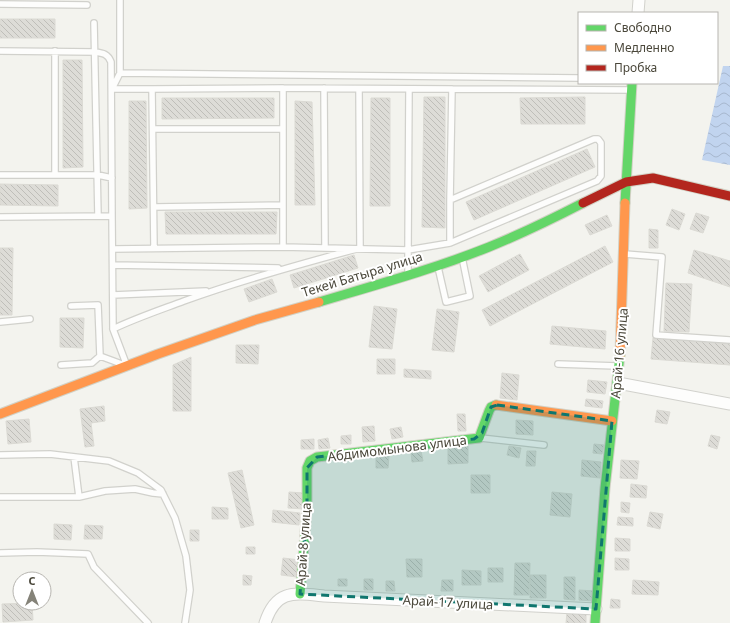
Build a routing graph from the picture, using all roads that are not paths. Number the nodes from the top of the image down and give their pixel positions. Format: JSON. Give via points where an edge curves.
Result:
{"nodes":[{"id":1,"x":120,"y":0,"type":"edge"},
{"id":2,"x":640,"y":0,"type":"edge"},
{"id":3,"x":0,"y":4,"type":"edge"},
{"id":4,"x":87,"y":5,"type":"dead end"},
{"id":5,"x":638,"y":12,"type":"edge"},
{"id":6,"x":94,"y":23,"type":"dead end"},
{"id":7,"x":0,"y":51,"type":"edge"},
{"id":8,"x":55,"y":51,"type":"junction"},
{"id":9,"x":95,"y":52,"type":"junction"},
{"id":10,"x":120,"y":73,"type":"junction"},
{"id":11,"x":578,"y":78,"type":"edge"},
{"id":12,"x":631,"y":87,"type":"edge"},
{"id":13,"x":283,"y":88,"type":"junction"},
{"id":14,"x":324,"y":88,"type":"junction"},
{"id":15,"x":152,"y":89,"type":"junction"},
{"id":16,"x":359,"y":89,"type":"junction"},
{"id":17,"x":409,"y":89,"type":"junction"},
{"id":18,"x":452,"y":89,"type":"junction"},
{"id":19,"x":112,"y":90,"type":"junction"},
{"id":20,"x":153,"y":129,"type":"junction"},
{"id":21,"x":283,"y":129,"type":"junction"},
{"id":22,"x":0,"y":175,"type":"edge"},
{"id":23,"x":55,"y":175,"type":"junction"},
{"id":24,"x":98,"y":175,"type":"junction"},
{"id":25,"x":112,"y":178,"type":"junction"},
{"id":26,"x":626,"y":182,"type":"junction"},
{"id":27,"x":730,"y":196,"type":"edge"},
{"id":28,"x":450,"y":200,"type":"junction"},
{"id":29,"x":283,"y":205,"type":"junction"},
{"id":30,"x":154,"y":207,"type":"junction"},
{"id":31,"x":98,"y":216,"type":"junction"},
{"id":32,"x":112,"y":216,"type":"junction"},
{"id":33,"x":0,"y":217,"type":"edge"},
{"id":34,"x":450,"y":243,"type":"junction"},
{"id":35,"x":283,"y":247,"type":"junction"},
{"id":36,"x":154,"y":248,"type":"junction"},
{"id":37,"x":325,"y":248,"type":"junction"},
{"id":38,"x":360,"y":248,"type":"junction"},
{"id":39,"x":113,"y":249,"type":"junction"},
{"id":40,"x":408,"y":250,"type":"junction"},
{"id":41,"x":624,"y":254,"type":"junction"},
{"id":42,"x":462,"y":256,"type":"junction"},
{"id":43,"x":438,"y":264,"type":"junction"},
{"id":44,"x":112,"y":265,"type":"junction"},
{"id":45,"x":284,"y":268,"type":"junction"},
{"id":46,"x":408,"y":276,"type":"junction"},
{"id":47,"x":212,"y":291,"type":"junction"},
{"id":48,"x":113,"y":295,"type":"junction"},
{"id":49,"x":71,"y":306,"type":"dead end"},
{"id":50,"x":30,"y":319,"type":"dead end"},
{"id":51,"x":0,"y":322,"type":"edge"},
{"id":52,"x":113,"y":329,"type":"junction"},
{"id":53,"x":730,"y":340,"type":"edge"},
{"id":54,"x":100,"y":356,"type":"junction"},
{"id":55,"x":558,"y":364,"type":"dead end"},
{"id":56,"x":60,"y":365,"type":"dead end"},
{"id":57,"x":127,"y":366,"type":"junction"},
{"id":58,"x":619,"y":366,"type":"junction"},
{"id":59,"x":618,"y":383,"type":"junction"},
{"id":60,"x":730,"y":404,"type":"edge"},
{"id":61,"x":0,"y":414,"type":"edge"},
{"id":62,"x":612,"y":421,"type":"junction"},
{"id":63,"x":479,"y":438,"type":"junction"},
{"id":64,"x":544,"y":446,"type":"dead end"},
{"id":65,"x":0,"y":455,"type":"edge"},
{"id":66,"x":74,"y":456,"type":"junction"},
{"id":67,"x":307,"y":468,"type":"joint"},
{"id":68,"x":163,"y":494,"type":"junction"},
{"id":69,"x":0,"y":497,"type":"edge"},
{"id":70,"x":78,"y":497,"type":"junction"},
{"id":71,"x":0,"y":553,"type":"edge"},
{"id":72,"x":300,"y":594,"type":"junction"},
{"id":73,"x":596,"y":609,"type":"junction"},
{"id":74,"x":148,"y":623,"type":"edge"},
{"id":75,"x":185,"y":623,"type":"edge"},
{"id":76,"x":265,"y":623,"type":"edge"},
{"id":77,"x":595,"y":623,"type":"edge"}],
"edges":[{"from":1,"to":10,"type":"lane"},
{"from":2,"to":5,"type":"street"},
{"from":3,"to":4,"type":"lane"},
{"from":6,"to":9,"type":"lane"},
{"from":7,"to":8,"type":"lane"},
{"from":8,"to":9,"type":"lane"},
{"from":8,"to":23,"type":"lane"},
{"from":9,"to":19,"type":"lane","via":[[104,53],[109,57]]},
{"from":9,"to":24,"type":"lane"},
{"from":10,"to":11,"type":"lane"},
{"from":10,"to":19,"type":"lane"},
{"from":12,"to":18,"type":"lane"},
{"from":12,"to":26,"type":"street","name":"Арай-16 улица"},
{"from":13,"to":14,"type":"lane"},
{"from":13,"to":15,"type":"lane"},
{"from":13,"to":21,"type":"lane"},
{"from":14,"to":16,"type":"lane"},
{"from":14,"to":37,"type":"lane"},
{"from":15,"to":19,"type":"lane"},
{"from":15,"to":20,"type":"lane"},
{"from":16,"to":17,"type":"lane"},
{"from":16,"to":38,"type":"lane"},
{"from":17,"to":18,"type":"lane"},
{"from":17,"to":40,"type":"lane"},
{"from":18,"to":28,"type":"lane"},
{"from":19,"to":25,"type":"lane"},
{"from":20,"to":21,"type":"lane"},
{"from":20,"to":30,"type":"lane"},
{"from":21,"to":29,"type":"lane"},
{"from":22,"to":23,"type":"lane"},
{"from":23,"to":24,"type":"lane"},
{"from":24,"to":25,"type":"lane"},
{"from":24,"to":31,"type":"lane"},
{"from":25,"to":32,"type":"lane"},
{"from":26,"to":27,"type":"street","name":"Текей Батыра улица","via":[[653,178]]},
{"from":26,"to":41,"type":"street","name":"Арай-16 улица"},
{"from":26,"to":42,"type":"street","name":"Текей Батыра улица","via":[[541,224]]},
{"from":28,"to":34,"type":"lane"},
{"from":28,"to":34,"type":"lane","via":[[594,139],[602,143],[602,176],[597,181]]},
{"from":29,"to":30,"type":"lane"},
{"from":29,"to":35,"type":"lane"},
{"from":30,"to":36,"type":"lane"},
{"from":31,"to":32,"type":"lane"},
{"from":31,"to":33,"type":"lane"},
{"from":32,"to":39,"type":"lane"},
{"from":34,"to":40,"type":"lane"},
{"from":35,"to":36,"type":"lane"},
{"from":35,"to":37,"type":"lane"},
{"from":36,"to":39,"type":"lane"},
{"from":37,"to":38,"type":"lane"},
{"from":38,"to":40,"type":"lane"},
{"from":38,"to":45,"type":"lane"},
{"from":39,"to":44,"type":"lane"},
{"from":40,"to":46,"type":"lane"},
{"from":41,"to":53,"type":"lane","via":[[662,257],[656,335]]},
{"from":41,"to":58,"type":"street","name":"Арай-16 улица"},
{"from":42,"to":43,"type":"street","name":"Текей Батыра улица"},
{"from":42,"to":43,"type":"lane","via":[[470,296],[446,302]]},
{"from":43,"to":46,"type":"street","name":"Текей Батыра улица"},
{"from":44,"to":45,"type":"lane"},
{"from":44,"to":48,"type":"lane"},
{"from":45,"to":47,"type":"lane"},
{"from":46,"to":57,"type":"street","name":"Текей Батыра улица","via":[[255,320]]},
{"from":47,"to":48,"type":"lane"},
{"from":47,"to":52,"type":"lane"},
{"from":48,"to":52,"type":"lane"},
{"from":49,"to":54,"type":"lane","via":[[98,305]]},
{"from":50,"to":51,"type":"lane"},
{"from":52,"to":57,"type":"lane"},
{"from":54,"to":56,"type":"lane","via":[[92,363]]},
{"from":54,"to":57,"type":"lane"},
{"from":55,"to":58,"type":"lane"},
{"from":57,"to":61,"type":"street","name":"Текей Батыра улица"},
{"from":58,"to":59,"type":"street","name":"Арай-16 улица"},
{"from":59,"to":60,"type":"street"},
{"from":59,"to":62,"type":"street","name":"Арай-16 улица"},
{"from":62,"to":63,"type":"street","name":"Абдимомынова улица","via":[[497,406],[491,407],[487,412]]},
{"from":62,"to":73,"type":"street","name":"Арай-16 улица"},
{"from":63,"to":64,"type":"lane"},
{"from":63,"to":67,"type":"street","name":"Абдимомынова улица","via":[[317,458],[310,461]]},
{"from":65,"to":66,"type":"lane"},
{"from":66,"to":68,"type":"lane","via":[[109,461],[131,470]]},
{"from":66,"to":70,"type":"lane"},
{"from":67,"to":72,"type":"street","name":"Арай-8 улица","via":[[307,509]]},
{"from":68,"to":70,"type":"lane","via":[[135,489],[105,491]]},
{"from":68,"to":75,"type":"lane","via":[[175,518],[186,556],[190,590]]},
{"from":69,"to":70,"type":"lane"},
{"from":71,"to":74,"type":"lane","via":[[88,554],[94,567]]},
{"from":72,"to":73,"type":"street","name":"Арай-17 улица"},
{"from":72,"to":76,"type":"street","name":"Арай-8 улица","via":[[288,595],[276,601]]},
{"from":73,"to":77,"type":"street","name":"Арай-16 улица"}]}
